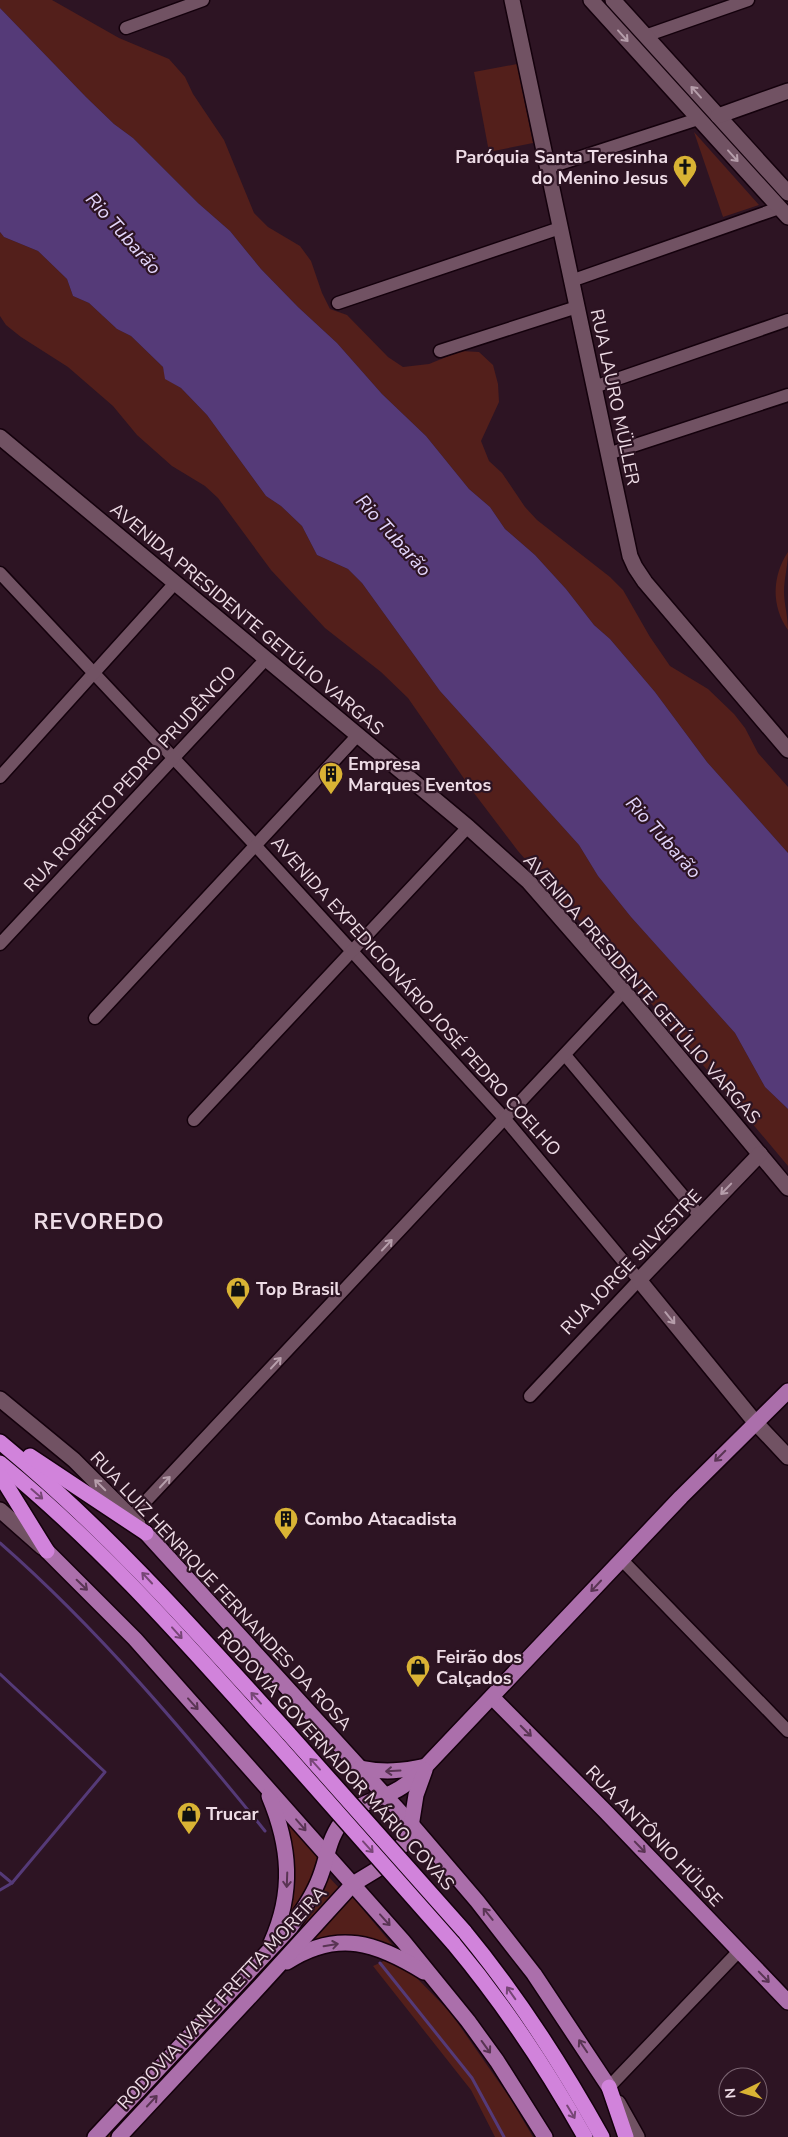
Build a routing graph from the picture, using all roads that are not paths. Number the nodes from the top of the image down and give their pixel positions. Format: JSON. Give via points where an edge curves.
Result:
{"nodes":[{"id":1,"x":203,"y":0,"type":"edge"},
{"id":2,"x":512,"y":0,"type":"edge"},
{"id":3,"x":590,"y":0,"type":"edge"},
{"id":4,"x":612,"y":0,"type":"edge"},
{"id":5,"x":748,"y":0,"type":"edge"},
{"id":6,"x":126,"y":28,"type":"dead end"},
{"id":7,"x":645,"y":36,"type":"junction"},
{"id":8,"x":788,"y":92,"type":"edge"},
{"id":9,"x":718,"y":116,"type":"junction"},
{"id":10,"x":698,"y":119,"type":"junction"},
{"id":11,"x":548,"y":168,"type":"junction"},
{"id":12,"x":788,"y":193,"type":"edge"},
{"id":13,"x":785,"y":210,"type":"edge"},
{"id":14,"x":560,"y":228,"type":"junction"},
{"id":15,"x":572,"y":282,"type":"junction"},
{"id":16,"x":338,"y":304,"type":"dead end"},
{"id":17,"x":577,"y":307,"type":"junction"},
{"id":18,"x":788,"y":320,"type":"edge"},
{"id":19,"x":440,"y":351,"type":"dead end"},
{"id":20,"x":594,"y":387,"type":"junction"},
{"id":21,"x":788,"y":395,"type":"edge"},
{"id":22,"x":0,"y":437,"type":"edge"},
{"id":23,"x":608,"y":454,"type":"junction"},
{"id":24,"x":0,"y":573,"type":"edge"},
{"id":25,"x":175,"y":583,"type":"junction"},
{"id":26,"x":266,"y":660,"type":"junction"},
{"id":27,"x":94,"y":673,"type":"junction"},
{"id":28,"x":357,"y":736,"type":"junction"},
{"id":29,"x":788,"y":750,"type":"edge"},
{"id":30,"x":175,"y":759,"type":"junction"},
{"id":31,"x":0,"y":778,"type":"edge"},
{"id":32,"x":468,"y":827,"type":"junction"},
{"id":33,"x":255,"y":846,"type":"junction"},
{"id":34,"x":0,"y":944,"type":"edge"},
{"id":35,"x":352,"y":951,"type":"junction"},
{"id":36,"x":624,"y":991,"type":"junction"},
{"id":37,"x":96,"y":1018,"type":"dead end"},
{"id":38,"x":565,"y":1055,"type":"junction"},
{"id":39,"x":505,"y":1119,"type":"junction"},
{"id":40,"x":194,"y":1120,"type":"dead end"},
{"id":41,"x":760,"y":1154,"type":"junction"},
{"id":42,"x":788,"y":1188,"type":"edge"},
{"id":43,"x":700,"y":1216,"type":"junction"},
{"id":44,"x":639,"y":1280,"type":"junction"},
{"id":45,"x":788,"y":1391,"type":"edge"},
{"id":46,"x":530,"y":1396,"type":"dead end"},
{"id":47,"x":0,"y":1399,"type":"edge"},
{"id":48,"x":755,"y":1422,"type":"junction"},
{"id":49,"x":0,"y":1436,"type":"edge"},
{"id":50,"x":0,"y":1442,"type":"edge"},
{"id":51,"x":788,"y":1457,"type":"edge"},
{"id":52,"x":0,"y":1463,"type":"edge"},
{"id":53,"x":0,"y":1475,"type":"edge"},
{"id":54,"x":0,"y":1510,"type":"edge"},
{"id":55,"x":132,"y":1517,"type":"junction"},
{"id":56,"x":146,"y":1533,"type":"junction"},
{"id":57,"x":47,"y":1551,"type":"junction"},
{"id":58,"x":621,"y":1559,"type":"junction"},
{"id":59,"x":492,"y":1697,"type":"junction"},
{"id":60,"x":788,"y":1732,"type":"edge"},
{"id":61,"x":283,"y":1740,"type":"junction"},
{"id":62,"x":426,"y":1766,"type":"junction"},
{"id":63,"x":360,"y":1768,"type":"junction"},
{"id":64,"x":264,"y":1783,"type":"junction"},
{"id":65,"x":385,"y":1796,"type":"junction"},
{"id":66,"x":412,"y":1825,"type":"junction"},
{"id":67,"x":326,"y":1854,"type":"junction"},
{"id":68,"x":353,"y":1884,"type":"junction"},
{"id":69,"x":739,"y":1951,"type":"junction"},
{"id":70,"x":259,"y":1962,"type":"junction"},
{"id":71,"x":433,"y":1978,"type":"junction"},
{"id":72,"x":260,"y":1986,"type":"junction"},
{"id":73,"x":788,"y":2002,"type":"edge"},
{"id":74,"x":609,"y":2087,"type":"junction"},
{"id":75,"x":95,"y":2137,"type":"edge"},
{"id":76,"x":119,"y":2137,"type":"edge"},
{"id":77,"x":545,"y":2137,"type":"edge"},
{"id":78,"x":586,"y":2137,"type":"edge"},
{"id":79,"x":602,"y":2137,"type":"edge"},
{"id":80,"x":626,"y":2137,"type":"edge"},
{"id":81,"x":637,"y":2137,"type":"edge"}],
"edges":[{"from":1,"to":6,"type":"street"},
{"from":2,"to":11,"type":"main road","name":"RUA LAURO MÜLLER"},
{"from":3,"to":10,"type":"main road","one_way":true},
{"from":4,"to":7,"type":"main road"},
{"from":5,"to":7,"type":"street"},
{"from":9,"to":7,"type":"main road","one_way":true},
{"from":8,"to":9,"type":"main road"},
{"from":9,"to":12,"type":"main road"},
{"from":10,"to":11,"type":"street"},
{"from":10,"to":13,"type":"main road","one_way":true},
{"from":11,"to":14,"type":"main road","name":"RUA LAURO MÜLLER"},
{"from":13,"to":15,"type":"street"},
{"from":14,"to":15,"type":"main road","name":"RUA LAURO MÜLLER"},
{"from":14,"to":16,"type":"street"},
{"from":15,"to":17,"type":"main road","name":"RUA LAURO MÜLLER"},
{"from":17,"to":19,"type":"street"},
{"from":17,"to":20,"type":"main road","name":"RUA LAURO MÜLLER"},
{"from":18,"to":20,"type":"street"},
{"from":20,"to":23,"type":"main road","name":"RUA LAURO MÜLLER"},
{"from":21,"to":23,"type":"street"},
{"from":22,"to":25,"type":"main road","name":"AVENIDA PRESIDENTE GETÚLIO VARGAS"},
{"from":23,"to":29,"type":"main road","name":"RUA LAURO MÜLLER","via":[[635,567]]},
{"from":24,"to":27,"type":"street","name":"AVENIDA EXPEDICIONÁRIO JOSÉ PEDRO COELHO"},
{"from":25,"to":26,"type":"main road","name":"AVENIDA PRESIDENTE GETÚLIO VARGAS"},
{"from":25,"to":27,"type":"street"},
{"from":26,"to":28,"type":"main road","name":"AVENIDA PRESIDENTE GETÚLIO VARGAS"},
{"from":26,"to":30,"type":"street","name":"RUA ROBERTO PEDRO PRUDÊNCIO"},
{"from":27,"to":30,"type":"street","name":"AVENIDA EXPEDICIONÁRIO JOSÉ PEDRO COELHO"},
{"from":27,"to":31,"type":"street"},
{"from":28,"to":32,"type":"main road","name":"AVENIDA PRESIDENTE GETÚLIO VARGAS"},
{"from":28,"to":33,"type":"street"},
{"from":30,"to":33,"type":"street","name":"AVENIDA EXPEDICIONÁRIO JOSÉ PEDRO COELHO"},
{"from":30,"to":34,"type":"street","name":"RUA ROBERTO PEDRO PRUDÊNCIO"},
{"from":32,"to":35,"type":"street"},
{"from":32,"to":36,"type":"main road","name":"AVENIDA PRESIDENTE GETÚLIO VARGAS","via":[[528,882]]},
{"from":33,"to":35,"type":"street","name":"AVENIDA EXPEDICIONÁRIO JOSÉ PEDRO COELHO"},
{"from":33,"to":37,"type":"street"},
{"from":35,"to":39,"type":"street","name":"AVENIDA EXPEDICIONÁRIO JOSÉ PEDRO COELHO"},
{"from":35,"to":40,"type":"street"},
{"from":36,"to":38,"type":"street"},
{"from":36,"to":41,"type":"main road","name":"AVENIDA PRESIDENTE GETÚLIO VARGAS"},
{"from":38,"to":39,"type":"street"},
{"from":38,"to":43,"type":"street"},
{"from":39,"to":44,"type":"street","name":"AVENIDA EXPEDICIONÁRIO JOSÉ PEDRO COELHO"},
{"from":55,"to":39,"type":"street","one_way":true},
{"from":41,"to":42,"type":"main road","name":"AVENIDA PRESIDENTE GETÚLIO VARGAS"},
{"from":41,"to":43,"type":"main road","name":"RUA JORGE SILVESTRE","one_way":true},
{"from":43,"to":44,"type":"main road","name":"RUA JORGE SILVESTRE"},
{"from":44,"to":46,"type":"street","name":"RUA JORGE SILVESTRE"},
{"from":44,"to":48,"type":"main road","name":"AVENIDA EXPEDICIONÁRIO JOSÉ PEDRO COELHO","one_way":true},
{"from":45,"to":48,"type":"main road"},
{"from":55,"to":47,"type":"main road","name":"RUA LUIZ HENRIQUE FERNANDES DA ROSA","one_way":true,"via":[[74,1460]]},
{"from":48,"to":51,"type":"main road","name":"AVENIDA EXPEDICIONÁRIO JOSÉ PEDRO COELHO"},
{"from":48,"to":58,"type":"main road","one_way":true},
{"from":49,"to":56,"type":"highway"},
{"from":61,"to":50,"type":"highway","name":"RODOVIA GOVERNADOR MÁRIO COVAS","one_way":true,"via":[[137,1568],[64,1497]]},
{"from":52,"to":61,"type":"highway","name":"RODOVIA GOVERNADOR MÁRIO COVAS","one_way":true,"via":[[114,1565]]},
{"from":53,"to":57,"type":"highway"},
{"from":54,"to":57,"type":"main road"},
{"from":55,"to":56,"type":"main road","name":"RUA LUIZ HENRIQUE FERNANDES DA ROSA"},
{"from":56,"to":63,"type":"main road","name":"RUA LUIZ HENRIQUE FERNANDES DA ROSA"},
{"from":57,"to":64,"type":"main road","one_way":true,"via":[[129,1632]]},
{"from":58,"to":59,"type":"main road","one_way":true},
{"from":58,"to":60,"type":"street"},
{"from":59,"to":62,"type":"main road"},
{"from":59,"to":69,"type":"main road","name":"RUA ANTÔNIO HÜLSE","one_way":true},
{"from":61,"to":78,"type":"highway","name":"RODOVIA GOVERNADOR MÁRIO COVAS","one_way":true,"bridge":true,"via":[[473,1967]]},
{"from":79,"to":61,"type":"highway","name":"RODOVIA GOVERNADOR MÁRIO COVAS","one_way":true,"bridge":true,"via":[[498,1974],[464,1932]]},
{"from":62,"to":63,"type":"main road","one_way":true,"via":[[397,1772]]},
{"from":62,"to":65,"type":"main road","via":[[403,1786]]},
{"from":62,"to":66,"type":"main road","via":[[416,1795]]},
{"from":63,"to":65,"type":"main road","name":"RUA LUIZ HENRIQUE FERNANDES DA ROSA"},
{"from":64,"to":67,"type":"main road","one_way":true},
{"from":64,"to":70,"type":"main road","one_way":true,"via":[[283,1832],[287,1866],[280,1918],[272,1942]]},
{"from":65,"to":66,"type":"main road"},
{"from":65,"to":67,"type":"main road","via":[[358,1807],[347,1816],[334,1833]]},
{"from":66,"to":68,"type":"main road","via":[[405,1842],[392,1858]]},
{"from":74,"to":66,"type":"main road","one_way":true,"via":[[534,1974]]},
{"from":67,"to":68,"type":"main road"},
{"from":67,"to":70,"type":"main road","name":"RODOVIA IVANE FRETTA MOREIRA","via":[[319,1881],[302,1912]]},
{"from":68,"to":71,"type":"main road","one_way":true},
{"from":68,"to":72,"type":"main road","name":"RODOVIA IVANE FRETTA MOREIRA"},
{"from":69,"to":73,"type":"main road","name":"RUA ANTÔNIO HÜLSE","one_way":true},
{"from":69,"to":74,"type":"street"},
{"from":70,"to":75,"type":"main road","name":"RODOVIA IVANE FRETTA MOREIRA"},
{"from":72,"to":71,"type":"main road","one_way":true,"via":[[298,1955],[318,1947],[348,1942],[383,1950]]},
{"from":71,"to":77,"type":"main road","one_way":true,"via":[[496,2061]]},
{"from":76,"to":72,"type":"main road","name":"RODOVIA IVANE FRETTA MOREIRA","one_way":true},
{"from":74,"to":80,"type":"highway"},
{"from":74,"to":81,"type":"main road"}]}
